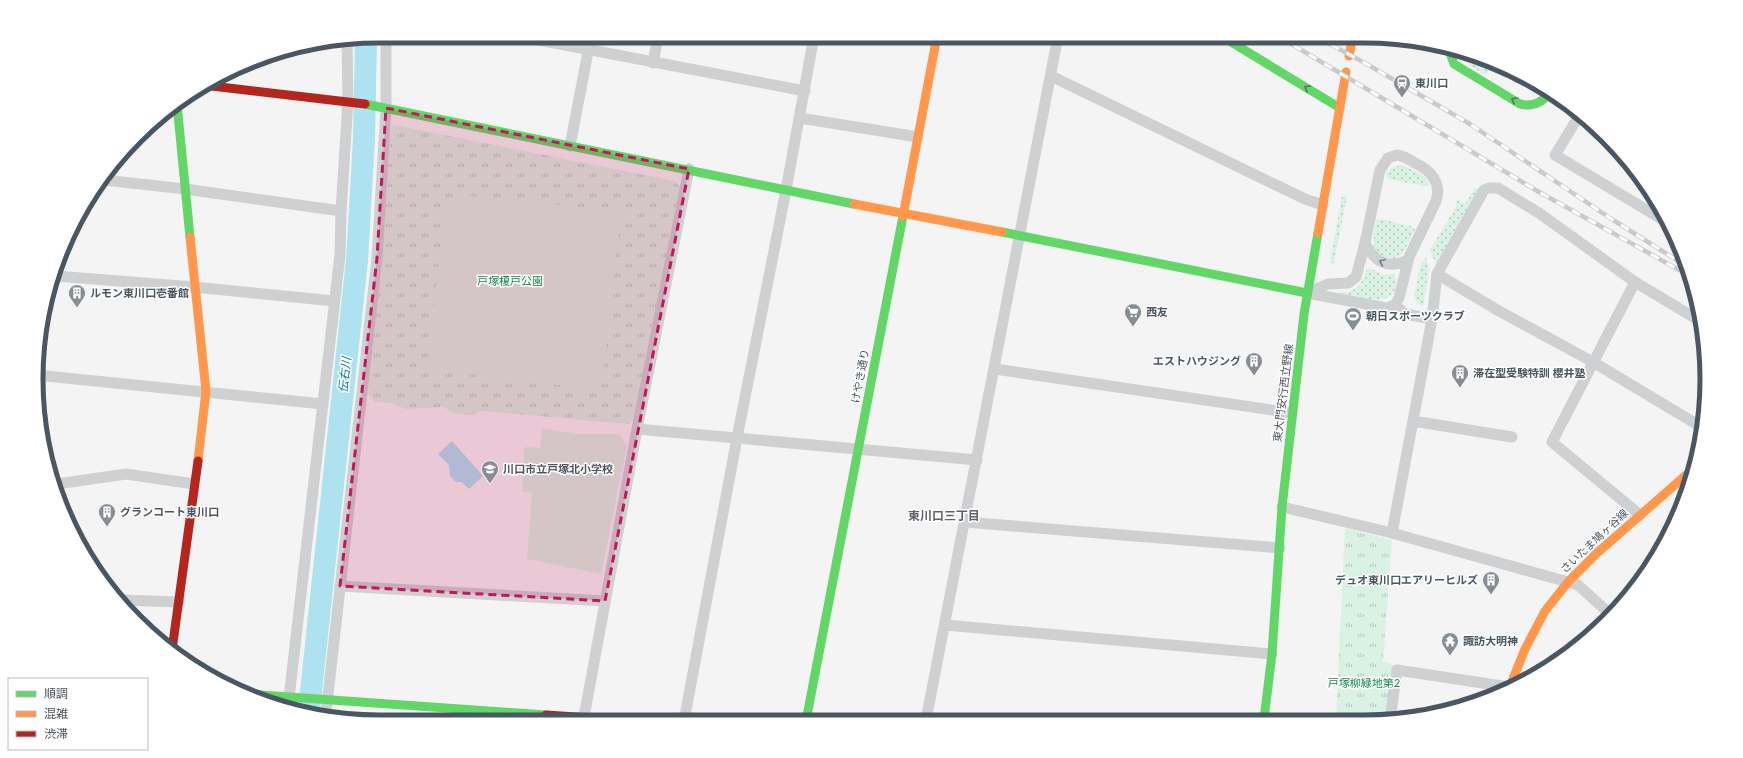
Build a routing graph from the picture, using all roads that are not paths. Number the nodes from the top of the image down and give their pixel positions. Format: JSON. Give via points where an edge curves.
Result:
{"nodes":[{"id":1,"x":386,"y":43,"type":"edge"},
{"id":2,"x":551,"y":43,"type":"edge"},
{"id":3,"x":590,"y":43,"type":"edge"},
{"id":4,"x":657,"y":43,"type":"edge"},
{"id":5,"x":813,"y":43,"type":"edge"},
{"id":6,"x":936,"y":43,"type":"edge"},
{"id":7,"x":1057,"y":43,"type":"edge"},
{"id":8,"x":1233,"y":43,"type":"edge"},
{"id":9,"x":1352,"y":43,"type":"edge"},
{"id":10,"x":347,"y":45,"type":"edge"},
{"id":11,"x":588,"y":51,"type":"junction"},
{"id":12,"x":1450,"y":54,"type":"edge"},
{"id":13,"x":1349,"y":56,"type":"dead end"},
{"id":14,"x":653,"y":63,"type":"junction"},
{"id":15,"x":1346,"y":72,"type":"dead end"},
{"id":16,"x":1051,"y":76,"type":"junction"},
{"id":17,"x":214,"y":86,"type":"edge"},
{"id":18,"x":805,"y":91,"type":"junction"},
{"id":19,"x":1547,"y":97,"type":"edge"},
{"id":20,"x":351,"y":101,"type":"junction"},
{"id":21,"x":383,"y":107,"type":"junction"},
{"id":22,"x":1340,"y":108,"type":"junction"},
{"id":23,"x":178,"y":110,"type":"edge"},
{"id":24,"x":800,"y":118,"type":"junction"},
{"id":25,"x":1577,"y":119,"type":"edge"},
{"id":26,"x":918,"y":137,"type":"junction"},
{"id":27,"x":570,"y":146,"type":"junction"},
{"id":28,"x":689,"y":170,"type":"junction"},
{"id":29,"x":108,"y":180,"type":"edge"},
{"id":30,"x":185,"y":189,"type":"junction"},
{"id":31,"x":786,"y":190,"type":"junction"},
{"id":32,"x":1322,"y":205,"type":"junction"},
{"id":33,"x":340,"y":211,"type":"junction"},
{"id":34,"x":903,"y":214,"type":"junction"},
{"id":35,"x":1658,"y":218,"type":"edge"},
{"id":36,"x":1020,"y":235,"type":"junction"},
{"id":37,"x":1365,"y":243,"type":"junction"},
{"id":38,"x":1407,"y":261,"type":"junction"},
{"id":39,"x":1437,"y":274,"type":"junction"},
{"id":40,"x":59,"y":276,"type":"edge"},
{"id":41,"x":1636,"y":282,"type":"junction"},
{"id":42,"x":194,"y":287,"type":"junction"},
{"id":43,"x":1307,"y":293,"type":"junction"},
{"id":44,"x":334,"y":302,"type":"junction"},
{"id":45,"x":1395,"y":305,"type":"junction"},
{"id":46,"x":1695,"y":318,"type":"edge"},
{"id":47,"x":1432,"y":319,"type":"junction"},
{"id":48,"x":1593,"y":362,"type":"junction"},
{"id":49,"x":995,"y":370,"type":"junction"},
{"id":50,"x":43,"y":376,"type":"edge"},
{"id":51,"x":206,"y":391,"type":"junction"},
{"id":52,"x":323,"y":404,"type":"junction"},
{"id":53,"x":1292,"y":413,"type":"junction"},
{"id":54,"x":1413,"y":421,"type":"junction"},
{"id":55,"x":1697,"y":424,"type":"edge"},
{"id":56,"x":637,"y":429,"type":"junction"},
{"id":57,"x":1512,"y":437,"type":"dead end"},
{"id":58,"x":737,"y":438,"type":"junction"},
{"id":59,"x":858,"y":449,"type":"junction"},
{"id":60,"x":977,"y":460,"type":"junction"},
{"id":61,"x":1686,"y":476,"type":"edge"},
{"id":62,"x":60,"y":484,"type":"edge"},
{"id":63,"x":194,"y":484,"type":"junction"},
{"id":64,"x":1282,"y":507,"type":"junction"},
{"id":65,"x":1640,"y":515,"type":"junction"},
{"id":66,"x":965,"y":522,"type":"junction"},
{"id":67,"x":1392,"y":533,"type":"junction"},
{"id":68,"x":1280,"y":548,"type":"junction"},
{"id":69,"x":1568,"y":582,"type":"junction"},
{"id":70,"x":340,"y":586,"type":"junction"},
{"id":71,"x":125,"y":600,"type":"edge"},
{"id":72,"x":605,"y":601,"type":"junction"},
{"id":73,"x":179,"y":602,"type":"junction"},
{"id":74,"x":1607,"y":611,"type":"edge"},
{"id":75,"x":945,"y":625,"type":"junction"},
{"id":76,"x":173,"y":645,"type":"edge"},
{"id":77,"x":1272,"y":654,"type":"junction"},
{"id":78,"x":1512,"y":680,"type":"edge"},
{"id":79,"x":1499,"y":686,"type":"edge"},
{"id":80,"x":327,"y":700,"type":"junction"},
{"id":81,"x":288,"y":702,"type":"edge"},
{"id":82,"x":326,"y":711,"type":"edge"},
{"id":83,"x":1391,"y":714,"type":"edge"},
{"id":84,"x":554,"y":715,"type":"edge"},
{"id":85,"x":584,"y":715,"type":"edge"},
{"id":86,"x":685,"y":715,"type":"edge"},
{"id":87,"x":807,"y":715,"type":"edge"},
{"id":88,"x":927,"y":715,"type":"edge"},
{"id":89,"x":1264,"y":715,"type":"edge"}],
"edges":[{"from":1,"to":21,"type":"street"},
{"from":2,"to":11,"type":"street"},
{"from":3,"to":11,"type":"street"},
{"from":4,"to":14,"type":"street"},
{"from":5,"to":18,"type":"street"},
{"from":6,"to":26,"type":"street","name":"けやき通り"},
{"from":7,"to":16,"type":"street"},
{"from":22,"to":8,"type":"street","one_way":true},
{"from":9,"to":13,"type":"street"},
{"from":10,"to":20,"type":"street"},
{"from":11,"to":14,"type":"street"},
{"from":11,"to":27,"type":"street"},
{"from":19,"to":12,"type":"street","one_way":true,"via":[[1536,105],[1520,104],[1462,70],[1454,64]]},
{"from":14,"to":18,"type":"street"},
{"from":15,"to":22,"type":"street","name":"東大門安行西立野線"},
{"from":16,"to":32,"type":"street","via":[[1304,199]]},
{"from":16,"to":36,"type":"street"},
{"from":17,"to":20,"type":"street"},
{"from":18,"to":24,"type":"street"},
{"from":20,"to":21,"type":"street"},
{"from":20,"to":33,"type":"street"},
{"from":21,"to":27,"type":"street"},
{"from":21,"to":70,"type":"street","via":[[377,258]]},
{"from":22,"to":32,"type":"street","name":"東大門安行西立野線"},
{"from":23,"to":30,"type":"street"},
{"from":24,"to":26,"type":"street"},
{"from":24,"to":31,"type":"street"},
{"from":25,"to":35,"type":"street","via":[[1555,155]]},
{"from":26,"to":34,"type":"street","name":"けやき通り"},
{"from":27,"to":28,"type":"street"},
{"from":28,"to":31,"type":"street"},
{"from":28,"to":56,"type":"street"},
{"from":29,"to":30,"type":"street"},
{"from":30,"to":33,"type":"street"},
{"from":30,"to":42,"type":"street"},
{"from":31,"to":34,"type":"street"},
{"from":31,"to":58,"type":"street"},
{"from":32,"to":43,"type":"street","name":"東大門安行西立野線"},
{"from":33,"to":44,"type":"street","via":[[340,256]]},
{"from":34,"to":36,"type":"street"},
{"from":34,"to":59,"type":"street","name":"けやき通り"},
{"from":36,"to":43,"type":"street"},
{"from":36,"to":49,"type":"street"},
{"from":38,"to":37,"type":"street","one_way":true,"via":[[1392,265],[1379,261],[1371,254]]},
{"from":37,"to":38,"type":"street","via":[[1381,166],[1391,157],[1403,156],[1429,170],[1436,181],[1438,191],[1436,201]]},
{"from":37,"to":43,"type":"street","via":[[1358,272],[1352,280],[1323,286]]},
{"from":38,"to":45,"type":"street","via":[[1402,291]]},
{"from":39,"to":41,"type":"street","via":[[1484,190],[1498,188],[1539,213]]},
{"from":39,"to":47,"type":"street"},
{"from":39,"to":48,"type":"street"},
{"from":40,"to":42,"type":"street"},
{"from":41,"to":46,"type":"street"},
{"from":41,"to":48,"type":"street"},
{"from":42,"to":44,"type":"street"},
{"from":42,"to":51,"type":"street"},
{"from":43,"to":45,"type":"street","via":[[1387,308]]},
{"from":43,"to":53,"type":"street","name":"東大門安行西立野線"},
{"from":44,"to":52,"type":"street"},
{"from":45,"to":47,"type":"street","via":[[1405,314]]},
{"from":47,"to":54,"type":"street"},
{"from":48,"to":55,"type":"street"},
{"from":48,"to":65,"type":"street","via":[[1552,442]]},
{"from":49,"to":53,"type":"street"},
{"from":49,"to":60,"type":"street"},
{"from":50,"to":51,"type":"street"},
{"from":51,"to":52,"type":"street"},
{"from":51,"to":63,"type":"street"},
{"from":52,"to":81,"type":"street"},
{"from":53,"to":64,"type":"street","name":"東大門安行西立野線"},
{"from":54,"to":57,"type":"street"},
{"from":54,"to":67,"type":"street"},
{"from":56,"to":58,"type":"street"},
{"from":56,"to":72,"type":"street"},
{"from":58,"to":59,"type":"street"},
{"from":58,"to":86,"type":"street"},
{"from":59,"to":60,"type":"street"},
{"from":59,"to":87,"type":"street","name":"けやき通り"},
{"from":60,"to":66,"type":"street"},
{"from":61,"to":65,"type":"street","name":"さいたま鳩ヶ谷線"},
{"from":62,"to":63,"type":"street","via":[[126,474]]},
{"from":63,"to":73,"type":"street"},
{"from":64,"to":67,"type":"street"},
{"from":64,"to":68,"type":"street","name":"東大門安行西立野線"},
{"from":65,"to":69,"type":"street","name":"さいたま鳩ヶ谷線"},
{"from":66,"to":68,"type":"street"},
{"from":66,"to":75,"type":"street"},
{"from":67,"to":69,"type":"street"},
{"from":68,"to":77,"type":"street","name":"東大門安行西立野線"},
{"from":69,"to":74,"type":"street","via":[[1578,585]]},
{"from":69,"to":78,"type":"street","name":"さいたま鳩ヶ谷線","via":[[1545,611]]},
{"from":70,"to":72,"type":"street"},
{"from":70,"to":80,"type":"street"},
{"from":71,"to":73,"type":"street"},
{"from":72,"to":85,"type":"street"},
{"from":73,"to":76,"type":"street"},
{"from":75,"to":77,"type":"street"},
{"from":75,"to":88,"type":"street"},
{"from":77,"to":89,"type":"street","name":"東大門安行西立野線"},
{"from":79,"to":83,"type":"street","via":[[1397,670]]},
{"from":80,"to":81,"type":"street"},
{"from":80,"to":82,"type":"street"},
{"from":80,"to":84,"type":"street"}]}
